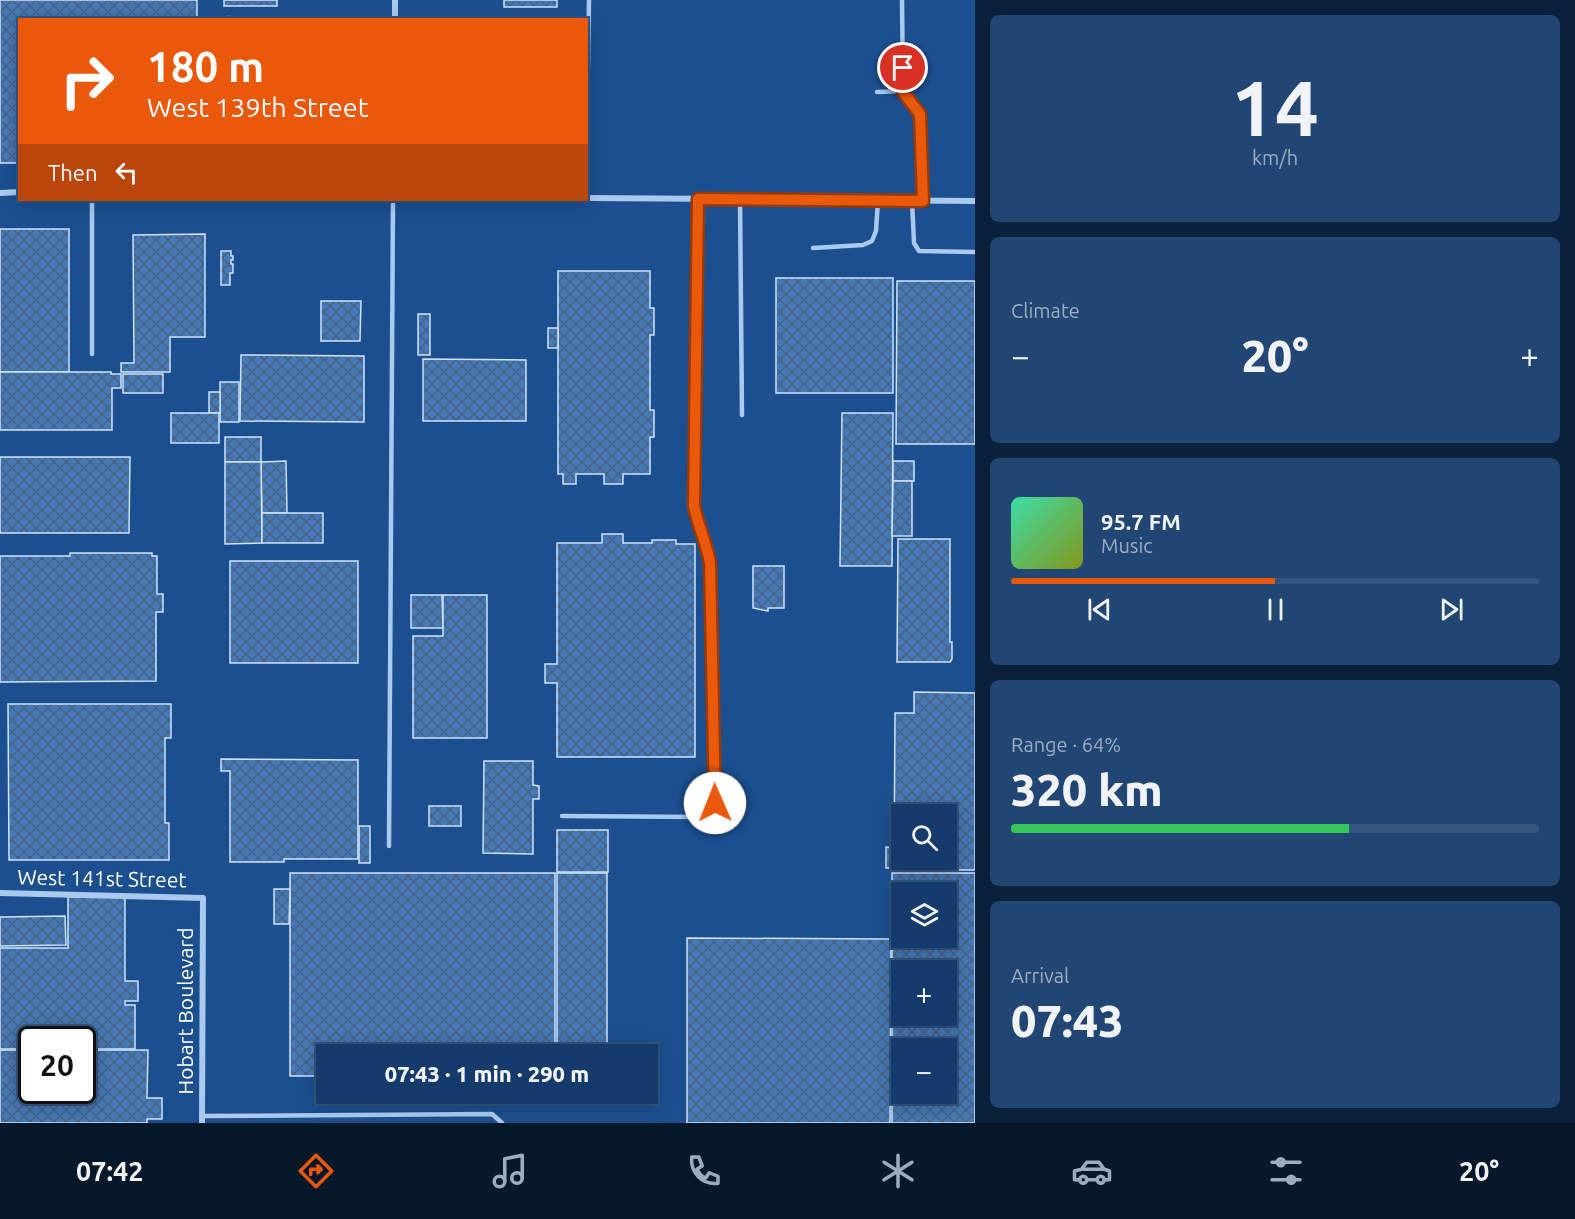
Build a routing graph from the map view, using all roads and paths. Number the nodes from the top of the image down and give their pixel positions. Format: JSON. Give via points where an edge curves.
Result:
{"nodes":[{"id":1,"x":395,"y":0,"type":"edge"},
{"id":2,"x":589,"y":0,"type":"edge"},
{"id":3,"x":902,"y":0,"type":"edge"},
{"id":4,"x":395,"y":18,"type":"edge"},
{"id":5,"x":588,"y":72,"type":"edge"},
{"id":6,"x":877,"y":92,"type":"dead end"},
{"id":7,"x":903,"y":92,"type":"junction"},
{"id":8,"x":18,"y":192,"type":"edge"},
{"id":9,"x":0,"y":193,"type":"edge"},
{"id":10,"x":588,"y":198,"type":"edge"},
{"id":11,"x":698,"y":199,"type":"junction"},
{"id":12,"x":740,"y":199,"type":"junction"},
{"id":13,"x":92,"y":201,"type":"edge"},
{"id":14,"x":393,"y":201,"type":"edge"},
{"id":15,"x":878,"y":201,"type":"junction"},
{"id":16,"x":912,"y":201,"type":"junction"},
{"id":17,"x":923,"y":201,"type":"junction"},
{"id":18,"x":975,"y":201,"type":"edge"},
{"id":19,"x":813,"y":248,"type":"dead end"},
{"id":20,"x":975,"y":252,"type":"edge"},
{"id":21,"x":92,"y":354,"type":"dead end"},
{"id":22,"x":741,"y":415,"type":"dead end"},
{"id":23,"x":562,"y":816,"type":"dead end"},
{"id":24,"x":389,"y":846,"type":"dead end"},
{"id":25,"x":0,"y":893,"type":"edge"},
{"id":26,"x":203,"y":898,"type":"joint"},
{"id":27,"x":202,"y":1120,"type":"edge"},
{"id":28,"x":502,"y":1123,"type":"edge"}],
"edges":[{"from":1,"to":4,"type":"street"},
{"from":2,"to":5,"type":"lane"},
{"from":3,"to":7,"type":"lane"},
{"from":6,"to":7,"type":"lane"},
{"from":7,"to":17,"type":"lane","via":[[920,114]]},
{"from":8,"to":9,"type":"street"},
{"from":10,"to":11,"type":"street"},
{"from":11,"to":12,"type":"street"},
{"from":11,"to":23,"type":"lane","via":[[694,506],[710,563],[715,803],[709,813],[700,817]]},
{"from":12,"to":15,"type":"street"},
{"from":12,"to":22,"type":"lane"},
{"from":13,"to":21,"type":"lane"},
{"from":14,"to":24,"type":"lane"},
{"from":15,"to":16,"type":"street"},
{"from":15,"to":19,"type":"lane","via":[[872,241]]},
{"from":16,"to":17,"type":"street"},
{"from":16,"to":20,"type":"lane","via":[[914,243],[919,251]]},
{"from":17,"to":18,"type":"street"},
{"from":25,"to":26,"type":"street","name":"West 141st Street"},
{"from":26,"to":27,"type":"street","name":"Hobart Boulevard"},
{"from":27,"to":28,"type":"lane","via":[[492,1114]]}]}
